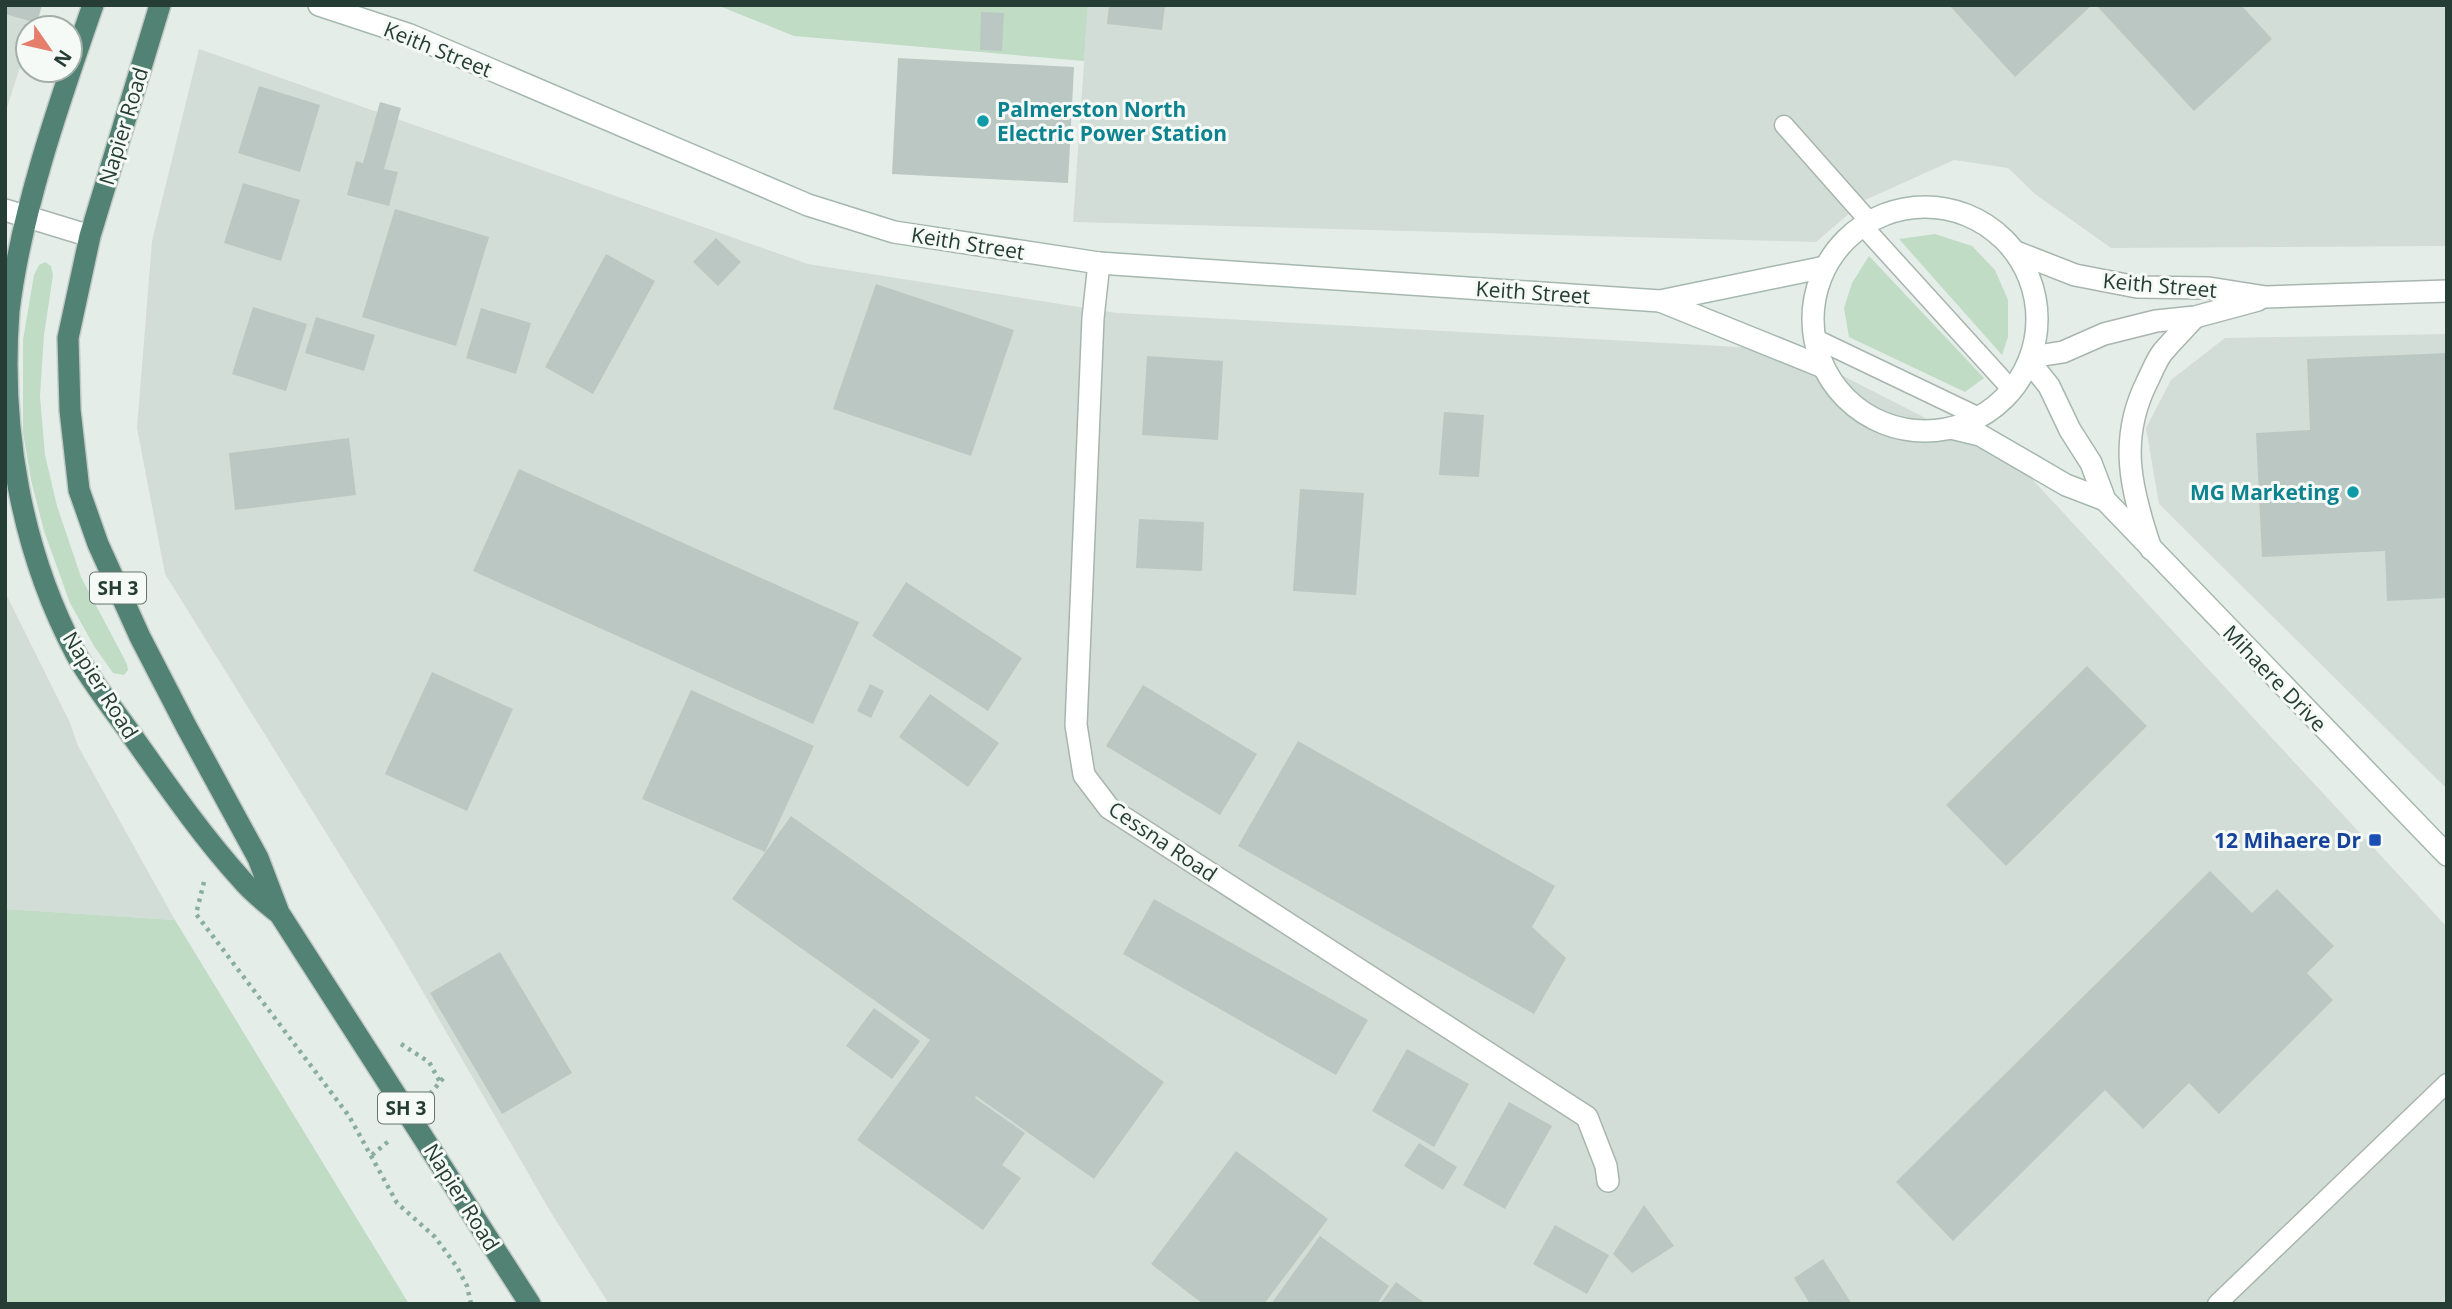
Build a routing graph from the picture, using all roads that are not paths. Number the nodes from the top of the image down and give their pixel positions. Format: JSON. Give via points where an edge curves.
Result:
{"nodes":[{"id":1,"x":93,"y":5,"type":"edge"},
{"id":2,"x":160,"y":5,"type":"edge"},
{"id":3,"x":319,"y":5,"type":"edge"},
{"id":4,"x":1784,"y":125,"type":"dead end"},
{"id":5,"x":5,"y":210,"type":"edge"},
{"id":6,"x":27,"y":217,"type":"junction"},
{"id":7,"x":1866,"y":223,"type":"junction"},
{"id":8,"x":90,"y":236,"type":"junction"},
{"id":9,"x":2016,"y":251,"type":"junction"},
{"id":10,"x":1099,"y":263,"type":"junction"},
{"id":11,"x":1825,"y":267,"type":"junction"},
{"id":12,"x":2447,"y":291,"type":"edge"},
{"id":13,"x":2266,"y":297,"type":"junction"},
{"id":14,"x":1660,"y":301,"type":"junction"},
{"id":15,"x":2195,"y":317,"type":"junction"},
{"id":16,"x":1814,"y":338,"type":"junction"},
{"id":17,"x":2030,"y":359,"type":"junction"},
{"id":18,"x":1823,"y":367,"type":"junction"},
{"id":19,"x":2012,"y":390,"type":"junction"},
{"id":20,"x":1979,"y":417,"type":"junction"},
{"id":21,"x":1951,"y":428,"type":"junction"},
{"id":22,"x":2105,"y":500,"type":"junction"},
{"id":23,"x":2151,"y":549,"type":"junction"},
{"id":24,"x":2447,"y":855,"type":"edge"},
{"id":25,"x":279,"y":913,"type":"junction"},
{"id":26,"x":2447,"y":1083,"type":"edge"},
{"id":27,"x":1608,"y":1181,"type":"dead end"},
{"id":28,"x":530,"y":1304,"type":"edge"},
{"id":29,"x":2217,"y":1304,"type":"edge"}],
"edges":[{"from":1,"to":6,"type":"highway","name":"Napier Road","number":"SH 3"},
{"from":2,"to":8,"type":"highway","name":"Napier Road","number":"SH 3"},
{"from":3,"to":10,"type":"main road","name":"Keith Street","via":[[410,36],[808,205],[894,232]]},
{"from":4,"to":7,"type":"lane"},
{"from":5,"to":6,"type":"main road"},
{"from":6,"to":8,"type":"main road"},
{"from":6,"to":25,"type":"highway","name":"Napier Road","number":"SH 3","via":[[9,311],[7,391],[10,452],[22,515],[43,583],[77,656],[143,751],[216,850],[243,882]]},
{"from":7,"to":9,"type":"main road","via":[[1894,210],[1949,208],[1975,217]]},
{"from":7,"to":11,"type":"main road","via":[[1841,243]]},
{"from":7,"to":19,"type":"lane"},
{"from":8,"to":25,"type":"highway","name":"Napier Road","number":"SH 3","via":[[68,338],[79,491],[140,637],[258,858]]},
{"from":9,"to":13,"type":"main road","name":"Keith Street","via":[[2075,275],[2137,287],[2209,288]]},
{"from":9,"to":17,"type":"main road","via":[[2037,303]]},
{"from":10,"to":14,"type":"main road","name":"Keith Street"},
{"from":10,"to":27,"type":"main road","name":"Cessna Road","via":[[1076,725],[1084,775],[1109,808],[1587,1117]]},
{"from":11,"to":14,"type":"main road","name":"Keith Street"},
{"from":11,"to":16,"type":"main road","via":[[1812,314]]},
{"from":12,"to":13,"type":"main road","name":"Keith Street"},
{"from":13,"to":15,"type":"main road","name":"Keith Street"},
{"from":14,"to":18,"type":"main road","name":"Keith Street"},
{"from":15,"to":17,"type":"main road","name":"Keith Street","via":[[2156,321]]},
{"from":15,"to":23,"type":"main road","via":[[2160,355],[2131,423],[2130,469]]},
{"from":16,"to":18,"type":"main road"},
{"from":16,"to":20,"type":"lane"},
{"from":17,"to":19,"type":"main road"},
{"from":17,"to":22,"type":"main road","name":"Mihaere Drive","via":[[2091,463]]},
{"from":18,"to":21,"type":"main road","via":[[1839,393],[1890,427],[1920,432]]},
{"from":19,"to":20,"type":"main road"},
{"from":20,"to":21,"type":"main road"},
{"from":21,"to":22,"type":"main road","name":"Mihaere Drive","via":[[1980,435],[2066,485]]},
{"from":22,"to":23,"type":"main road","name":"Mihaere Drive"},
{"from":23,"to":24,"type":"main road","name":"Mihaere Drive"},
{"from":25,"to":28,"type":"highway","name":"Napier Road","number":"SH 3"},
{"from":26,"to":29,"type":"lane"}]}
